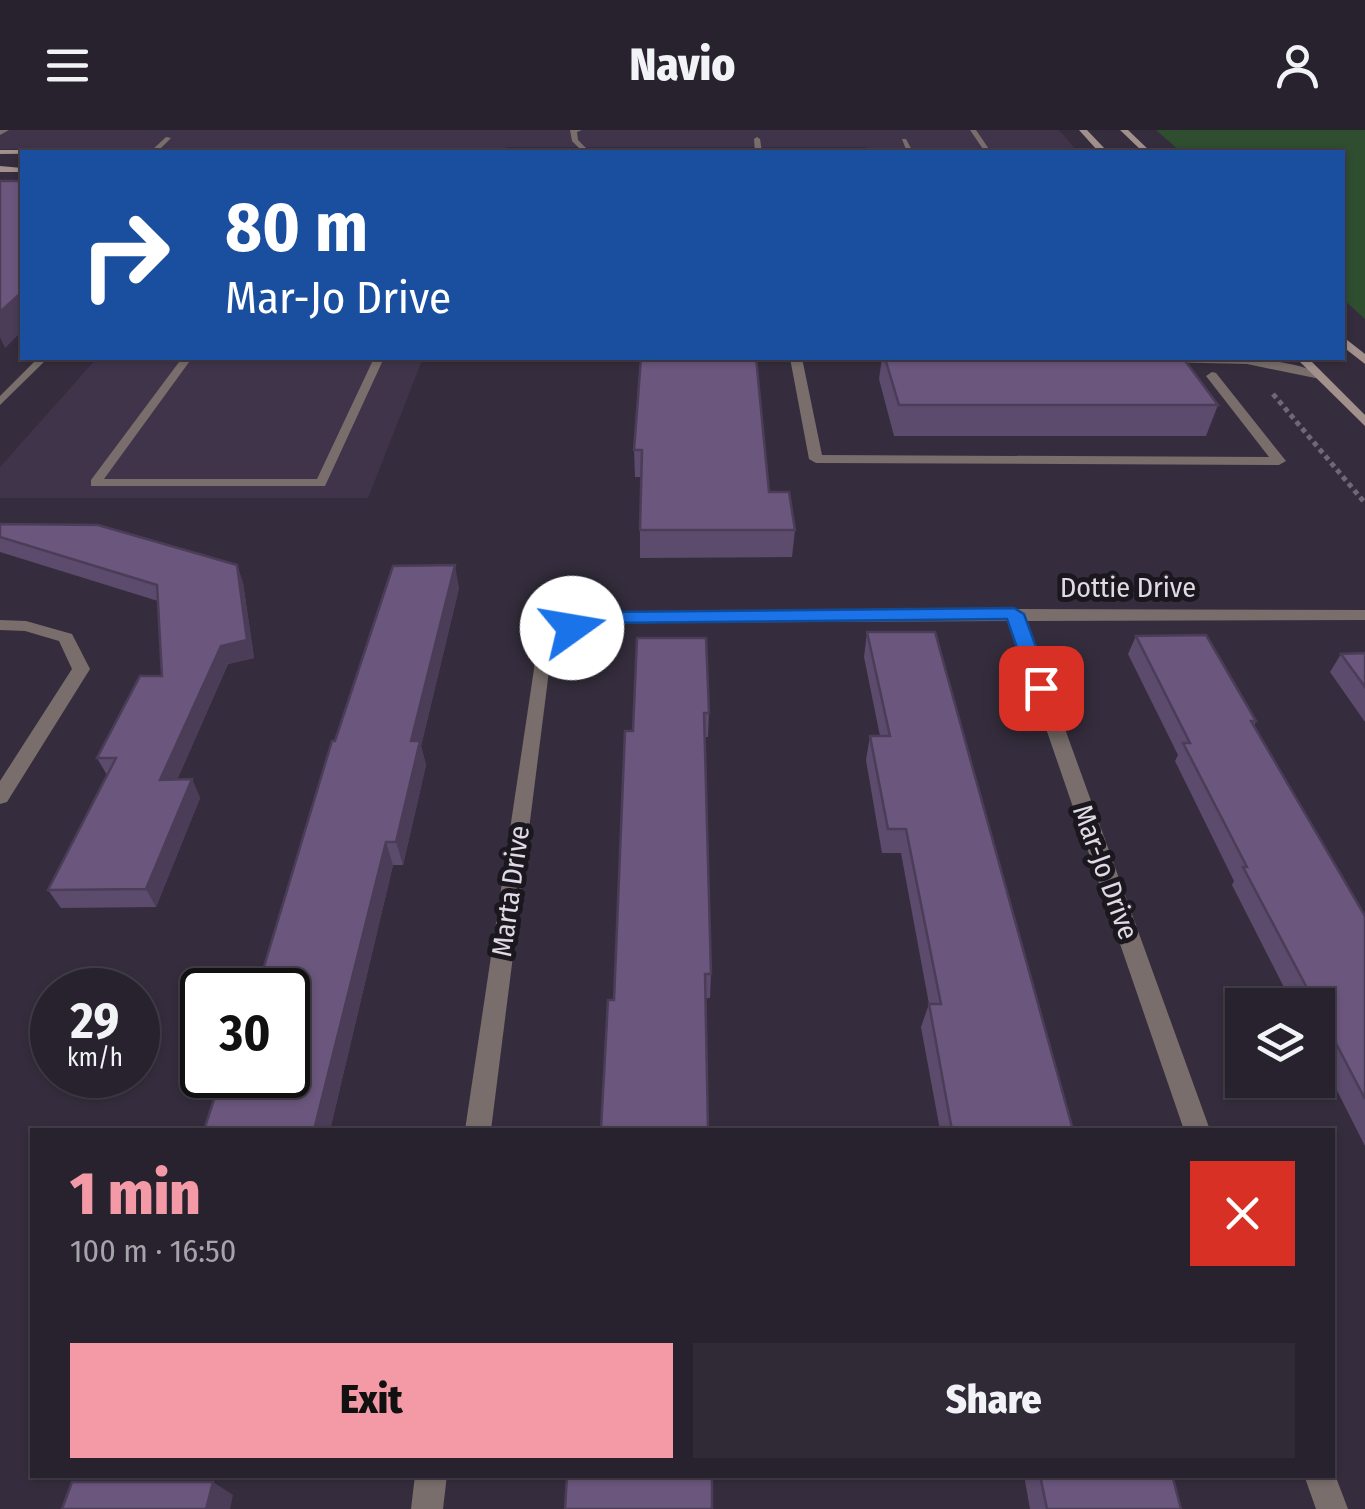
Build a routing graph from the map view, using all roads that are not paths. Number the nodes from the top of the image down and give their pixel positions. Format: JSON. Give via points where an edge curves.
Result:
{"nodes":[{"id":1,"x":560,"y":130,"type":"edge"},
{"id":2,"x":576,"y":130,"type":"edge"},
{"id":3,"x":1083,"y":130,"type":"edge"},
{"id":4,"x":1124,"y":130,"type":"edge"},
{"id":5,"x":974,"y":131,"type":"edge"},
{"id":6,"x":992,"y":132,"type":"edge"},
{"id":7,"x":168,"y":138,"type":"dead end"},
{"id":8,"x":757,"y":139,"type":"dead end"},
{"id":9,"x":904,"y":140,"type":"dead end"},
{"id":10,"x":154,"y":150,"type":"edge"},
{"id":11,"x":586,"y":150,"type":"edge"},
{"id":12,"x":759,"y":150,"type":"edge"},
{"id":13,"x":909,"y":150,"type":"edge"},
{"id":14,"x":1101,"y":150,"type":"edge"},
{"id":15,"x":1144,"y":150,"type":"edge"},
{"id":16,"x":1345,"y":341,"type":"edge"},
{"id":17,"x":41,"y":360,"type":"edge"},
{"id":18,"x":186,"y":360,"type":"edge"},
{"id":19,"x":378,"y":360,"type":"edge"},
{"id":20,"x":796,"y":360,"type":"edge"},
{"id":21,"x":1261,"y":360,"type":"edge"},
{"id":22,"x":1304,"y":360,"type":"edge"},
{"id":23,"x":1365,"y":360,"type":"edge"},
{"id":24,"x":1212,"y":376,"type":"dead end"},
{"id":25,"x":1320,"y":376,"type":"junction"},
{"id":26,"x":2,"y":398,"type":"edge"},
{"id":27,"x":1365,"y":422,"type":"edge"},
{"id":28,"x":1014,"y":614,"type":"junction"},
{"id":29,"x":1365,"y":615,"type":"edge"},
{"id":30,"x":0,"y":626,"type":"edge"},
{"id":31,"x":543,"y":653,"type":"joint"},
{"id":32,"x":0,"y":797,"type":"edge"},
{"id":33,"x":478,"y":1128,"type":"edge"},
{"id":34,"x":1197,"y":1128,"type":"edge"},
{"id":35,"x":431,"y":1478,"type":"edge"},
{"id":36,"x":1321,"y":1478,"type":"edge"},
{"id":37,"x":426,"y":1509,"type":"edge"},
{"id":38,"x":1332,"y":1509,"type":"edge"}],
"edges":[{"from":1,"to":2,"type":"lane"},
{"from":2,"to":11,"type":"lane","via":[[574,141]]},
{"from":3,"to":14,"type":"main road"},
{"from":4,"to":15,"type":"main road"},
{"from":5,"to":6,"type":"lane"},
{"from":7,"to":10,"type":"lane"},
{"from":8,"to":12,"type":"lane"},
{"from":9,"to":13,"type":"lane"},
{"from":16,"to":23,"type":"main road"},
{"from":17,"to":26,"type":"lane"},
{"from":18,"to":19,"type":"lane","via":[[95,483],[321,483]]},
{"from":20,"to":24,"type":"street","via":[[816,460],[1278,461]]},
{"from":21,"to":25,"type":"lane"},
{"from":22,"to":25,"type":"main road"},
{"from":25,"to":27,"type":"main road"},
{"from":28,"to":29,"type":"street","name":"Dottie Drive"},
{"from":28,"to":31,"type":"street","name":"Dottie Drive","via":[[602,618],[572,628]]},
{"from":28,"to":34,"type":"street","name":"Mar-Jo Drive"},
{"from":30,"to":32,"type":"street","via":[[66,638],[81,669]]},
{"from":31,"to":33,"type":"street","name":"Marta Drive"},
{"from":35,"to":37,"type":"street"},
{"from":36,"to":38,"type":"street"}]}
